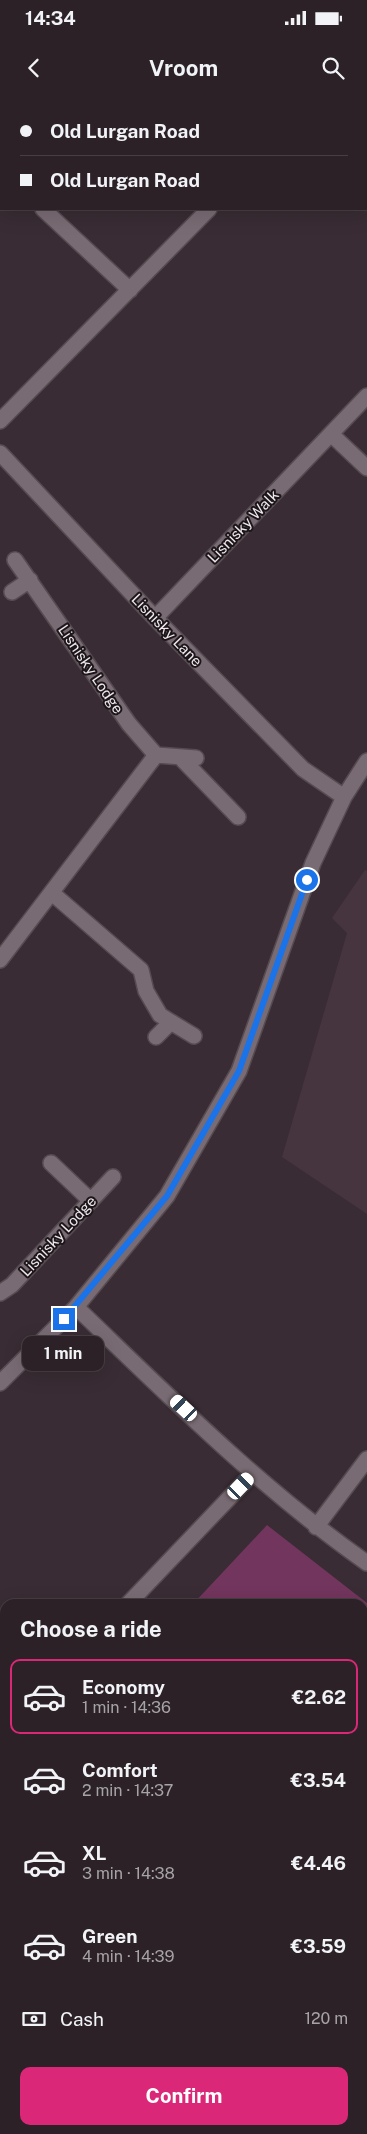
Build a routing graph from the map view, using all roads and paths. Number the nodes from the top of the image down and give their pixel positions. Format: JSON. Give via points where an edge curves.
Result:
{"nodes":[{"id":1,"x":44,"y":210,"type":"edge"},
{"id":2,"x":208,"y":210,"type":"edge"},
{"id":3,"x":130,"y":290,"type":"junction"},
{"id":4,"x":367,"y":396,"type":"edge"},
{"id":5,"x":0,"y":421,"type":"edge"},
{"id":6,"x":331,"y":434,"type":"junction"},
{"id":7,"x":0,"y":453,"type":"edge"},
{"id":8,"x":367,"y":468,"type":"edge"},
{"id":9,"x":16,"y":560,"type":"dead end"},
{"id":10,"x":30,"y":580,"type":"junction"},
{"id":11,"x":12,"y":592,"type":"dead end"},
{"id":12,"x":155,"y":618,"type":"junction"},
{"id":13,"x":156,"y":755,"type":"junction"},
{"id":14,"x":180,"y":757,"type":"junction"},
{"id":15,"x":196,"y":758,"type":"dead end"},
{"id":16,"x":367,"y":761,"type":"edge"},
{"id":17,"x":344,"y":797,"type":"junction"},
{"id":18,"x":238,"y":817,"type":"dead end"},
{"id":19,"x":52,"y":893,"type":"junction"},
{"id":20,"x":0,"y":960,"type":"edge"},
{"id":21,"x":171,"y":1022,"type":"junction"},
{"id":22,"x":156,"y":1036,"type":"dead end"},
{"id":23,"x":194,"y":1036,"type":"dead end"},
{"id":24,"x":51,"y":1163,"type":"dead end"},
{"id":25,"x":113,"y":1176,"type":"dead end"},
{"id":26,"x":91,"y":1201,"type":"junction"},
{"id":27,"x":0,"y":1293,"type":"edge"},
{"id":28,"x":76,"y":1307,"type":"junction"},
{"id":29,"x":0,"y":1383,"type":"edge"},
{"id":30,"x":367,"y":1459,"type":"edge"},
{"id":31,"x":253,"y":1473,"type":"junction"},
{"id":32,"x":316,"y":1527,"type":"junction"},
{"id":33,"x":367,"y":1563,"type":"edge"},
{"id":34,"x":133,"y":1599,"type":"edge"}],
"edges":[{"from":1,"to":3,"type":"street"},
{"from":2,"to":3,"type":"street"},
{"from":3,"to":5,"type":"street"},
{"from":4,"to":6,"type":"street","name":"Lisnisky Walk"},
{"from":6,"to":8,"type":"street"},
{"from":6,"to":12,"type":"street","name":"Lisnisky Walk"},
{"from":7,"to":12,"type":"street","name":"Lisnisky Lane"},
{"from":9,"to":10,"type":"street","name":"Lisnisky Lodge"},
{"from":10,"to":11,"type":"street"},
{"from":10,"to":13,"type":"street","name":"Lisnisky Lodge","via":[[128,724]]},
{"from":12,"to":17,"type":"street","name":"Lisnisky Lane","via":[[304,770]]},
{"from":13,"to":14,"type":"street"},
{"from":13,"to":19,"type":"street"},
{"from":14,"to":15,"type":"street"},
{"from":14,"to":18,"type":"street"},
{"from":16,"to":17,"type":"street"},
{"from":17,"to":28,"type":"street","via":[[313,862],[239,1071],[167,1196]]},
{"from":19,"to":20,"type":"street"},
{"from":19,"to":21,"type":"street","via":[[141,970],[146,991],[160,1015]]},
{"from":21,"to":22,"type":"street"},
{"from":21,"to":23,"type":"street"},
{"from":24,"to":26,"type":"street"},
{"from":25,"to":26,"type":"street","name":"Lisnisky Lodge"},
{"from":26,"to":27,"type":"street","name":"Lisnisky Lodge","via":[[12,1285]]},
{"from":28,"to":29,"type":"street"},
{"from":28,"to":31,"type":"street"},
{"from":30,"to":32,"type":"street"},
{"from":31,"to":32,"type":"street"},
{"from":31,"to":34,"type":"street"},
{"from":32,"to":33,"type":"street"}]}
